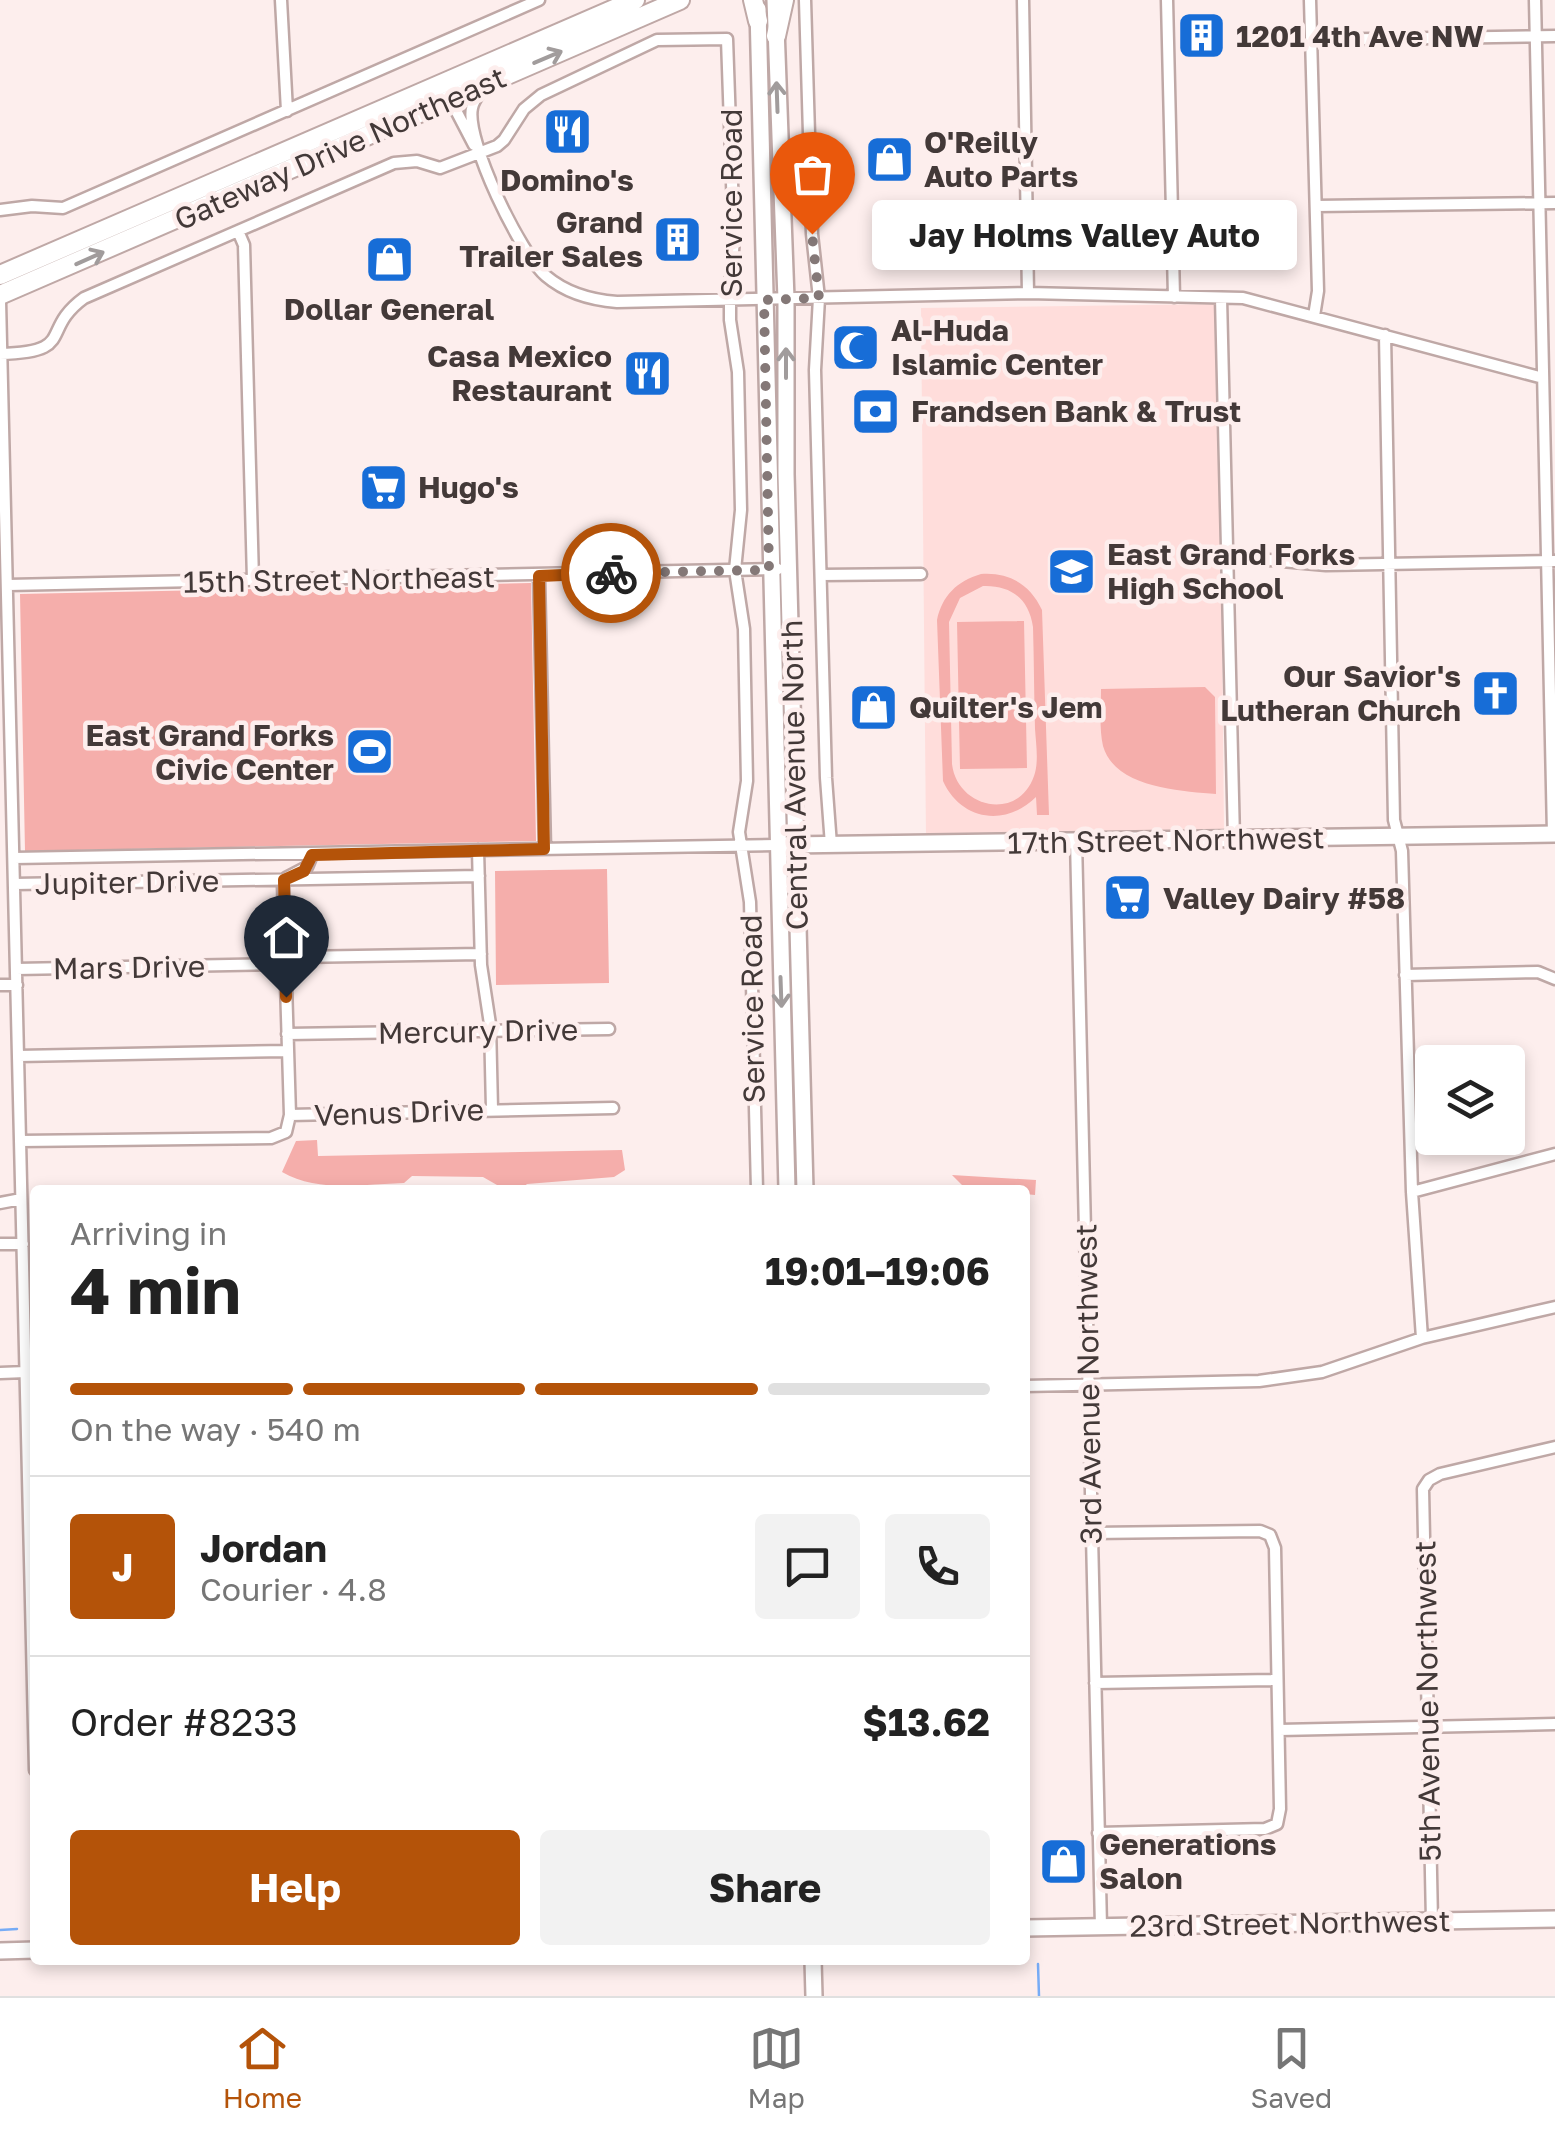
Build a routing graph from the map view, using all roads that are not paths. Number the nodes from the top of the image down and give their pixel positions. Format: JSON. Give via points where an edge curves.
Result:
{"nodes":[{"id":1,"x":281,"y":0,"type":"edge"},
{"id":2,"x":539,"y":0,"type":"edge"},
{"id":3,"x":635,"y":0,"type":"edge"},
{"id":4,"x":755,"y":0,"type":"edge"},
{"id":5,"x":775,"y":0,"type":"edge"},
{"id":6,"x":784,"y":0,"type":"edge"},
{"id":7,"x":805,"y":0,"type":"edge"},
{"id":8,"x":1022,"y":0,"type":"edge"},
{"id":9,"x":1167,"y":0,"type":"edge"},
{"id":10,"x":1310,"y":0,"type":"edge"},
{"id":11,"x":1535,"y":0,"type":"edge"},
{"id":12,"x":679,"y":1,"type":"edge"},
{"id":13,"x":758,"y":22,"type":"joint"},
{"id":14,"x":776,"y":36,"type":"junction"},
{"id":15,"x":1536,"y":36,"type":"junction"},
{"id":16,"x":1555,"y":36,"type":"edge"},
{"id":17,"x":1311,"y":40,"type":"junction"},
{"id":18,"x":492,"y":80,"type":"junction"},
{"id":19,"x":448,"y":91,"type":"junction"},
{"id":20,"x":286,"y":111,"type":"junction"},
{"id":21,"x":480,"y":153,"type":"junction"},
{"id":22,"x":1540,"y":204,"type":"junction"},
{"id":23,"x":1555,"y":204,"type":"edge"},
{"id":24,"x":1316,"y":206,"type":"junction"},
{"id":25,"x":0,"y":210,"type":"edge"},
{"id":26,"x":238,"y":231,"type":"junction"},
{"id":27,"x":0,"y":277,"type":"edge"},
{"id":28,"x":1028,"y":293,"type":"junction"},
{"id":29,"x":1174,"y":297,"type":"junction"},
{"id":30,"x":0,"y":298,"type":"edge"},
{"id":31,"x":819,"y":298,"type":"junction"},
{"id":32,"x":1221,"y":298,"type":"junction"},
{"id":33,"x":786,"y":299,"type":"junction"},
{"id":34,"x":730,"y":300,"type":"junction"},
{"id":35,"x":764,"y":300,"type":"junction"},
{"id":36,"x":1314,"y":316,"type":"junction"},
{"id":37,"x":1385,"y":335,"type":"junction"},
{"id":38,"x":1,"y":354,"type":"edge"},
{"id":39,"x":1543,"y":378,"type":"junction"},
{"id":40,"x":1225,"y":556,"type":"junction"},
{"id":41,"x":1551,"y":561,"type":"edge"},
{"id":42,"x":1388,"y":565,"type":"junction"},
{"id":43,"x":789,"y":569,"type":"junction"},
{"id":44,"x":735,"y":570,"type":"junction"},
{"id":45,"x":769,"y":570,"type":"junction"},
{"id":46,"x":921,"y":574,"type":"dead end"},
{"id":47,"x":821,"y":575,"type":"junction"},
{"id":48,"x":539,"y":576,"type":"junction"},
{"id":49,"x":253,"y":580,"type":"junction"},
{"id":50,"x":8,"y":585,"type":"junction"},
{"id":51,"x":5,"y":684,"type":"edge"},
{"id":52,"x":1554,"y":834,"type":"edge"},
{"id":53,"x":1398,"y":836,"type":"junction"},
{"id":54,"x":1234,"y":839,"type":"junction"},
{"id":55,"x":1076,"y":840,"type":"junction"},
{"id":56,"x":796,"y":845,"type":"junction"},
{"id":57,"x":831,"y":845,"type":"junction"},
{"id":58,"x":740,"y":846,"type":"junction"},
{"id":59,"x":776,"y":846,"type":"junction"},
{"id":60,"x":544,"y":849,"type":"junction"},
{"id":61,"x":478,"y":850,"type":"junction"},
{"id":62,"x":312,"y":855,"type":"junction"},
{"id":63,"x":14,"y":858,"type":"junction"},
{"id":64,"x":479,"y":876,"type":"junction"},
{"id":65,"x":284,"y":880,"type":"junction"},
{"id":66,"x":15,"y":888,"type":"junction"},
{"id":67,"x":0,"y":894,"type":"edge"},
{"id":68,"x":481,"y":954,"type":"junction"},
{"id":69,"x":286,"y":960,"type":"junction"},
{"id":70,"x":1555,"y":964,"type":"edge"},
{"id":71,"x":16,"y":969,"type":"junction"},
{"id":72,"x":1404,"y":974,"type":"junction"},
{"id":73,"x":1550,"y":976,"type":"edge"},
{"id":74,"x":0,"y":985,"type":"edge"},
{"id":75,"x":16,"y":985,"type":"junction"},
{"id":76,"x":609,"y":1029,"type":"dead end"},
{"id":77,"x":490,"y":1031,"type":"junction"},
{"id":78,"x":287,"y":1034,"type":"junction"},
{"id":79,"x":287,"y":1051,"type":"junction"},
{"id":80,"x":18,"y":1056,"type":"junction"},
{"id":81,"x":613,"y":1108,"type":"dead end"},
{"id":82,"x":492,"y":1109,"type":"junction"},
{"id":83,"x":290,"y":1115,"type":"junction"},
{"id":84,"x":20,"y":1141,"type":"junction"},
{"id":85,"x":1555,"y":1154,"type":"edge"},
{"id":86,"x":757,"y":1185,"type":"edge"},
{"id":87,"x":786,"y":1185,"type":"edge"},
{"id":88,"x":805,"y":1185,"type":"edge"},
{"id":89,"x":1412,"y":1192,"type":"junction"},
{"id":90,"x":22,"y":1200,"type":"junction"},
{"id":91,"x":0,"y":1203,"type":"edge"},
{"id":92,"x":0,"y":1244,"type":"edge"},
{"id":93,"x":23,"y":1244,"type":"junction"},
{"id":94,"x":1555,"y":1306,"type":"edge"},
{"id":95,"x":1422,"y":1338,"type":"junction"},
{"id":96,"x":26,"y":1372,"type":"junction"},
{"id":97,"x":0,"y":1373,"type":"edge"},
{"id":98,"x":1088,"y":1385,"type":"junction"},
{"id":99,"x":1030,"y":1386,"type":"edge"},
{"id":100,"x":30,"y":1399,"type":"edge"},
{"id":101,"x":1555,"y":1447,"type":"edge"},
{"id":102,"x":1091,"y":1534,"type":"junction"},
{"id":103,"x":1277,"y":1680,"type":"junction"},
{"id":104,"x":1095,"y":1684,"type":"junction"},
{"id":105,"x":1555,"y":1724,"type":"edge"},
{"id":106,"x":1428,"y":1727,"type":"junction"},
{"id":107,"x":1279,"y":1730,"type":"junction"},
{"id":108,"x":1098,"y":1833,"type":"junction"},
{"id":109,"x":1555,"y":1918,"type":"edge"},
{"id":110,"x":1432,"y":1921,"type":"junction"},
{"id":111,"x":1100,"y":1927,"type":"junction"},
{"id":112,"x":1030,"y":1928,"type":"edge"},
{"id":113,"x":30,"y":1950,"type":"edge"},
{"id":114,"x":0,"y":1951,"type":"edge"},
{"id":115,"x":813,"y":1965,"type":"edge"},
{"id":116,"x":814,"y":1996,"type":"edge"}],
"edges":[{"from":1,"to":20,"type":"street"},
{"from":2,"to":20,"type":"street"},
{"from":3,"to":19,"type":"highway","name":"Gateway Drive Northeast"},
{"from":4,"to":13,"type":"highway"},
{"from":5,"to":14,"type":"main road","name":"Central Avenue North"},
{"from":6,"to":14,"type":"highway"},
{"from":7,"to":31,"type":"street"},
{"from":8,"to":28,"type":"street"},
{"from":9,"to":29,"type":"street"},
{"from":10,"to":17,"type":"street"},
{"from":11,"to":15,"type":"street"},
{"from":18,"to":12,"type":"highway","name":"Gateway Drive Northeast","one_way":true},
{"from":13,"to":35,"type":"main road","name":"Central Avenue North"},
{"from":33,"to":14,"type":"main road","name":"Central Avenue North","one_way":true},
{"from":15,"to":16,"type":"street"},
{"from":15,"to":17,"type":"street"},
{"from":15,"to":22,"type":"street"},
{"from":17,"to":24,"type":"street"},
{"from":18,"to":19,"type":"highway","name":"Gateway Drive Northeast"},
{"from":18,"to":21,"type":"street","via":[[472,108]]},
{"from":19,"to":21,"type":"street"},
{"from":19,"to":27,"type":"highway","name":"Gateway Drive Northeast"},
{"from":30,"to":19,"type":"highway","name":"Gateway Drive Northeast","one_way":true},
{"from":20,"to":25,"type":"street","via":[[63,208]]},
{"from":21,"to":26,"type":"street","name":"Service Road","via":[[440,168],[394,163]]},
{"from":21,"to":34,"type":"street","via":[[516,238],[541,272],[577,294],[617,302]]},
{"from":21,"to":34,"type":"street","name":"Service Road","via":[[504,140],[541,95],[657,40],[728,39]]},
{"from":22,"to":23,"type":"street"},
{"from":22,"to":24,"type":"street"},
{"from":22,"to":39,"type":"street"},
{"from":24,"to":36,"type":"street"},
{"from":26,"to":38,"type":"street","name":"Service Road","via":[[84,298],[40,351]]},
{"from":26,"to":49,"type":"street","via":[[244,245]]},
{"from":28,"to":29,"type":"street"},
{"from":28,"to":31,"type":"street"},
{"from":29,"to":32,"type":"street"},
{"from":30,"to":38,"type":"street"},
{"from":31,"to":33,"type":"street"},
{"from":31,"to":47,"type":"street"},
{"from":32,"to":36,"type":"street"},
{"from":32,"to":40,"type":"street"},
{"from":33,"to":35,"type":"street"},
{"from":43,"to":33,"type":"main road","name":"Central Avenue North","one_way":true},
{"from":34,"to":35,"type":"street"},
{"from":34,"to":44,"type":"street","name":"Service Road","via":[[741,510]]},
{"from":35,"to":45,"type":"main road","name":"Central Avenue North"},
{"from":36,"to":37,"type":"street"},
{"from":37,"to":39,"type":"street"},
{"from":37,"to":42,"type":"street"},
{"from":38,"to":50,"type":"street"},
{"from":39,"to":41,"type":"street"},
{"from":40,"to":42,"type":"street"},
{"from":40,"to":54,"type":"street"},
{"from":41,"to":42,"type":"street"},
{"from":41,"to":52,"type":"street"},
{"from":42,"to":53,"type":"street"},
{"from":43,"to":45,"type":"street","name":"15th Street Northeast"},
{"from":43,"to":56,"type":"main road","name":"Central Avenue North"},
{"from":44,"to":45,"type":"street","name":"15th Street Northeast"},
{"from":44,"to":48,"type":"street","name":"15th Street Northeast"},
{"from":44,"to":58,"type":"street","name":"Service Road","via":[[744,629],[747,781]]},
{"from":45,"to":59,"type":"main road","name":"Central Avenue North"},
{"from":46,"to":47,"type":"street"},
{"from":47,"to":57,"type":"street"},
{"from":48,"to":49,"type":"street","name":"15th Street Northeast"},
{"from":48,"to":60,"type":"street"},
{"from":49,"to":50,"type":"street","name":"15th Street Northeast"},
{"from":50,"to":51,"type":"street"},
{"from":51,"to":63,"type":"street"},
{"from":52,"to":53,"type":"main road","name":"17th Street Northwest"},
{"from":53,"to":54,"type":"main road","name":"17th Street Northwest"},
{"from":53,"to":72,"type":"street"},
{"from":54,"to":55,"type":"main road","name":"17th Street Northwest"},
{"from":55,"to":57,"type":"main road","name":"17th Street Northwest"},
{"from":55,"to":98,"type":"street","name":"3rd Avenue Northwest"},
{"from":56,"to":57,"type":"main road","name":"17th Street Northwest"},
{"from":56,"to":59,"type":"main road","name":"17th Street Northwest"},
{"from":56,"to":88,"type":"main road","name":"Central Avenue North"},
{"from":58,"to":59,"type":"street"},
{"from":58,"to":60,"type":"street"},
{"from":58,"to":86,"type":"street","name":"Service Road","via":[[750,902]]},
{"from":59,"to":87,"type":"main road","name":"Central Avenue North","one_way":true},
{"from":60,"to":61,"type":"street"},
{"from":61,"to":62,"type":"street"},
{"from":61,"to":64,"type":"street"},
{"from":62,"to":63,"type":"street"},
{"from":62,"to":65,"type":"street","via":[[304,871]]},
{"from":63,"to":66,"type":"street"},
{"from":64,"to":65,"type":"street","name":"Jupiter Drive"},
{"from":64,"to":68,"type":"street"},
{"from":65,"to":66,"type":"street","name":"Jupiter Drive"},
{"from":65,"to":69,"type":"street"},
{"from":66,"to":67,"type":"street","name":"Jupiter Drive"},
{"from":66,"to":71,"type":"street"},
{"from":68,"to":69,"type":"street","name":"Mars Drive"},
{"from":68,"to":77,"type":"street"},
{"from":69,"to":71,"type":"street","name":"Mars Drive"},
{"from":69,"to":78,"type":"street"},
{"from":70,"to":73,"type":"street"},
{"from":71,"to":75,"type":"street"},
{"from":72,"to":73,"type":"street"},
{"from":72,"to":89,"type":"street"},
{"from":74,"to":75,"type":"street"},
{"from":75,"to":80,"type":"street"},
{"from":76,"to":77,"type":"street","name":"Mercury Drive"},
{"from":77,"to":78,"type":"street","name":"Mercury Drive"},
{"from":77,"to":82,"type":"street"},
{"from":78,"to":79,"type":"street"},
{"from":79,"to":80,"type":"street"},
{"from":79,"to":83,"type":"street"},
{"from":80,"to":84,"type":"street"},
{"from":81,"to":82,"type":"street","name":"Venus Drive"},
{"from":82,"to":83,"type":"street","name":"Venus Drive"},
{"from":83,"to":84,"type":"street","name":"Venus Drive","via":[[286,1132],[272,1138]]},
{"from":84,"to":90,"type":"street"},
{"from":85,"to":89,"type":"street"},
{"from":89,"to":95,"type":"street"},
{"from":90,"to":91,"type":"street"},
{"from":90,"to":93,"type":"street"},
{"from":92,"to":93,"type":"street"},
{"from":93,"to":96,"type":"street"},
{"from":94,"to":95,"type":"street"},
{"from":95,"to":98,"type":"street","via":[[1322,1372],[1259,1382]]},
{"from":96,"to":97,"type":"street"},
{"from":96,"to":100,"type":"street"},
{"from":98,"to":99,"type":"street"},
{"from":98,"to":102,"type":"street","name":"3rd Avenue Northwest"},
{"from":101,"to":106,"type":"street","name":"5th Avenue Northwest","via":[[1426,1483]]},
{"from":102,"to":103,"type":"street","via":[[1267,1533],[1275,1548]]},
{"from":102,"to":104,"type":"street","name":"3rd Avenue Northwest"},
{"from":103,"to":104,"type":"street"},
{"from":103,"to":107,"type":"street"},
{"from":104,"to":108,"type":"street","name":"3rd Avenue Northwest"},
{"from":105,"to":106,"type":"street"},
{"from":106,"to":107,"type":"street"},
{"from":106,"to":110,"type":"street","name":"5th Avenue Northwest"},
{"from":107,"to":108,"type":"street","via":[[1280,1817],[1273,1828]]},
{"from":108,"to":111,"type":"street","name":"3rd Avenue Northwest"},
{"from":109,"to":110,"type":"main road","name":"23rd Street Northwest"},
{"from":110,"to":111,"type":"main road","name":"23rd Street Northwest"},
{"from":111,"to":112,"type":"main road","name":"23rd Street Northwest"},
{"from":113,"to":114,"type":"main road"},
{"from":115,"to":116,"type":"main road"}]}
